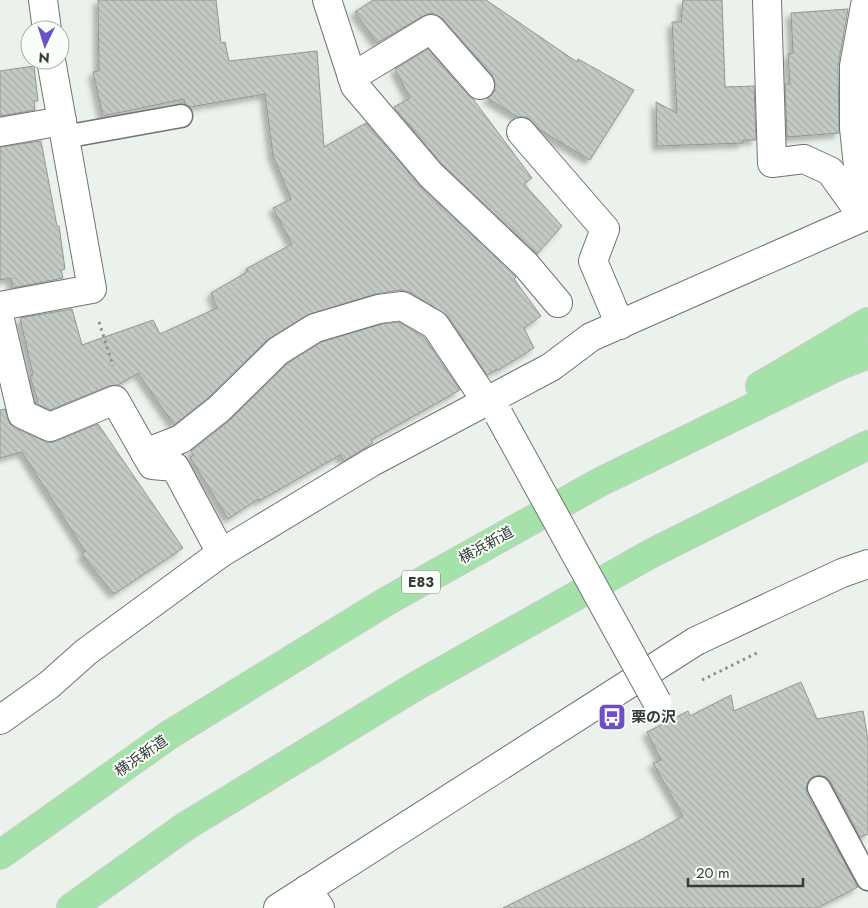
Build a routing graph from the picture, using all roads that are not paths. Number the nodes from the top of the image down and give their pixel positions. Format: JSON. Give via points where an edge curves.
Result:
{"nodes":[{"id":1,"x":43,"y":0,"type":"edge"},
{"id":2,"x":327,"y":0,"type":"edge"},
{"id":3,"x":767,"y":0,"type":"edge"},
{"id":4,"x":866,"y":0,"type":"edge"},
{"id":5,"x":46,"y":20,"type":"edge"},
{"id":6,"x":53,"y":70,"type":"edge"},
{"id":7,"x":352,"y":77,"type":"junction"},
{"id":8,"x":480,"y":85,"type":"dead end"},
{"id":9,"x":181,"y":116,"type":"dead end"},
{"id":10,"x":63,"y":129,"type":"junction"},
{"id":11,"x":0,"y":132,"type":"edge"},
{"id":12,"x":521,"y":132,"type":"dead end"},
{"id":13,"x":866,"y":216,"type":"edge"},
{"id":14,"x":0,"y":306,"type":"edge"},
{"id":15,"x":0,"y":320,"type":"edge"},
{"id":16,"x":575,"y":321,"type":"junction"},
{"id":17,"x":868,"y":322,"type":"edge"},
{"id":18,"x":620,"y":325,"type":"junction"},
{"id":19,"x":868,"y":354,"type":"edge"},
{"id":20,"x":492,"y":408,"type":"junction"},
{"id":21,"x":868,"y":445,"type":"edge"},
{"id":22,"x":145,"y":453,"type":"junction"},
{"id":23,"x":868,"y":454,"type":"edge"},
{"id":24,"x":808,"y":474,"type":"junction"},
{"id":25,"x":600,"y":482,"type":"junction"},
{"id":26,"x":221,"y":553,"type":"junction"},
{"id":27,"x":868,"y":564,"type":"edge"},
{"id":28,"x":657,"y":702,"type":"dead end"},
{"id":29,"x":0,"y":720,"type":"edge"},
{"id":30,"x":819,"y":788,"type":"dead end"},
{"id":31,"x":0,"y":855,"type":"edge"},
{"id":32,"x":868,"y":879,"type":"edge"},
{"id":33,"x":313,"y":898,"type":"edge"},
{"id":34,"x":71,"y":908,"type":"edge"},
{"id":35,"x":278,"y":908,"type":"edge"}],
"edges":[{"from":1,"to":5,"type":"street"},
{"from":2,"to":7,"type":"street"},
{"from":3,"to":13,"type":"street","via":[[772,163],[804,158],[830,170]]},
{"from":4,"to":13,"type":"street","via":[[854,66],[854,128]]},
{"from":6,"to":10,"type":"street"},
{"from":7,"to":8,"type":"street","via":[[431,29]]},
{"from":7,"to":16,"type":"street","via":[[355,86],[431,175],[526,265]]},
{"from":9,"to":10,"type":"lane"},
{"from":10,"to":11,"type":"street"},
{"from":10,"to":14,"type":"street","via":[[92,289]]},
{"from":12,"to":18,"type":"street","via":[[605,229],[593,261]]},
{"from":13,"to":18,"type":"street"},
{"from":15,"to":22,"type":"street","via":[[22,414],[50,427],[115,400]]},
{"from":16,"to":18,"type":"street"},
{"from":16,"to":20,"type":"street","via":[[551,367]]},
{"from":17,"to":25,"type":"highway"},
{"from":19,"to":25,"type":"highway","name":"横浜新道","number":"E83"},
{"from":20,"to":22,"type":"street","via":[[435,325],[402,306],[379,309],[315,328],[278,351],[219,409],[181,439]]},
{"from":20,"to":26,"type":"street","via":[[372,462]]},
{"from":20,"to":28,"type":"street","bridge":true},
{"from":21,"to":24,"type":"highway"},
{"from":22,"to":26,"type":"street","via":[[152,465],[174,466]]},
{"from":23,"to":24,"type":"highway"},
{"from":24,"to":34,"type":"highway","via":[[652,553],[416,686],[186,826]]},
{"from":25,"to":31,"type":"highway","name":"横浜新道","number":"E83","via":[[387,601],[169,735]]},
{"from":26,"to":29,"type":"street"},
{"from":27,"to":33,"type":"street","via":[[842,572],[696,641]]},
{"from":30,"to":32,"type":"lane"},
{"from":33,"to":35,"type":"street"}]}
